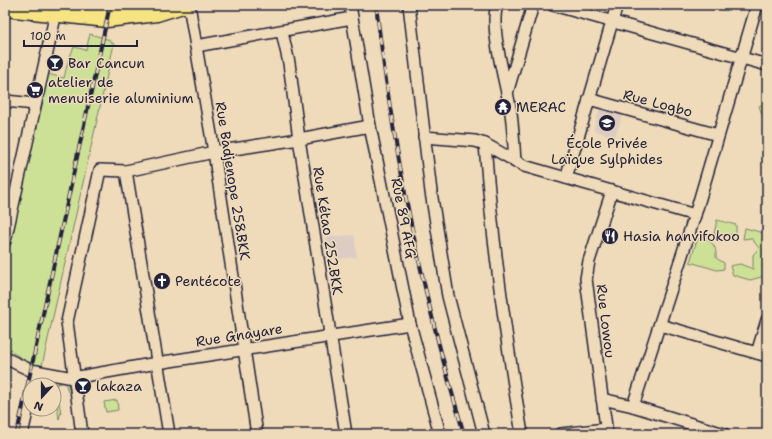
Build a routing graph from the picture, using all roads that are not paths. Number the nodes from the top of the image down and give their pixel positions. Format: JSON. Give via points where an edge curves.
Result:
{"nodes":[{"id":1,"x":350,"y":5,"type":"edge"},
{"id":2,"x":409,"y":5,"type":"edge"},
{"id":3,"x":496,"y":5,"type":"edge"},
{"id":4,"x":533,"y":5,"type":"edge"},
{"id":5,"x":553,"y":5,"type":"edge"},
{"id":6,"x":617,"y":5,"type":"edge"},
{"id":7,"x":757,"y":5,"type":"edge"},
{"id":8,"x":188,"y":7,"type":"edge"},
{"id":9,"x":58,"y":8,"type":"edge"},
{"id":10,"x":5,"y":9,"type":"edge"},
{"id":11,"x":125,"y":12,"type":"edge"},
{"id":12,"x":352,"y":18,"type":"junction"},
{"id":13,"x":612,"y":20,"type":"junction"},
{"id":14,"x":282,"y":32,"type":"junction"},
{"id":15,"x":196,"y":46,"type":"junction"},
{"id":16,"x":741,"y":58,"type":"junction"},
{"id":17,"x":767,"y":65,"type":"edge"},
{"id":18,"x":507,"y":94,"type":"junction"},
{"id":19,"x":589,"y":99,"type":"junction"},
{"id":20,"x":5,"y":101,"type":"edge"},
{"id":21,"x":35,"y":104,"type":"junction"},
{"id":22,"x":370,"y":126,"type":"junction"},
{"id":23,"x":718,"y":135,"type":"junction"},
{"id":24,"x":424,"y":137,"type":"junction"},
{"id":25,"x":299,"y":139,"type":"junction"},
{"id":26,"x":485,"y":144,"type":"junction"},
{"id":27,"x":214,"y":152,"type":"junction"},
{"id":28,"x":515,"y":162,"type":"junction"},
{"id":29,"x":126,"y":171,"type":"junction"},
{"id":30,"x":566,"y":178,"type":"junction"},
{"id":31,"x":612,"y":191,"type":"junction"},
{"id":32,"x":9,"y":206,"type":"edge"},
{"id":33,"x":695,"y":215,"type":"junction"},
{"id":34,"x":5,"y":241,"type":"edge"},
{"id":35,"x":767,"y":320,"type":"edge"},
{"id":36,"x":410,"y":324,"type":"junction"},
{"id":37,"x":660,"y":324,"type":"junction"},
{"id":38,"x":330,"y":337,"type":"junction"},
{"id":39,"x":244,"y":350,"type":"junction"},
{"id":40,"x":762,"y":354,"type":"edge"},
{"id":41,"x":5,"y":358,"type":"edge"},
{"id":42,"x":157,"y":363,"type":"junction"},
{"id":43,"x":44,"y":373,"type":"junction"},
{"id":44,"x":40,"y":377,"type":"edge"},
{"id":45,"x":73,"y":378,"type":"junction"},
{"id":46,"x":602,"y":399,"type":"junction"},
{"id":47,"x":633,"y":406,"type":"junction"},
{"id":48,"x":26,"y":417,"type":"edge"},
{"id":49,"x":606,"y":431,"type":"edge"},
{"id":50,"x":22,"y":434,"type":"edge"},
{"id":51,"x":82,"y":434,"type":"edge"},
{"id":52,"x":169,"y":434,"type":"edge"},
{"id":53,"x":257,"y":434,"type":"edge"},
{"id":54,"x":346,"y":434,"type":"edge"},
{"id":55,"x":440,"y":434,"type":"edge"},
{"id":56,"x":484,"y":434,"type":"edge"},
{"id":57,"x":523,"y":434,"type":"edge"},
{"id":58,"x":561,"y":434,"type":"edge"},
{"id":59,"x":724,"y":434,"type":"edge"}],
"edges":[{"from":1,"to":12,"type":"street","name":"Rue 89 AFG"},
{"from":2,"to":24,"type":"street"},
{"from":3,"to":18,"type":"street","via":[[495,19]]},
{"from":4,"to":18,"type":"street"},
{"from":5,"to":13,"type":"street"},
{"from":6,"to":13,"type":"street"},
{"from":7,"to":16,"type":"street"},
{"from":8,"to":11,"type":"main road","via":[[157,14]]},
{"from":8,"to":15,"type":"street","name":"Rue Badjenope 258.BKK"},
{"from":9,"to":10,"type":"main road"},
{"from":9,"to":11,"type":"main road","via":[[92,8]]},
{"from":9,"to":21,"type":"street"},
{"from":12,"to":14,"type":"street"},
{"from":12,"to":22,"type":"street","name":"Rue 89 AFG"},
{"from":13,"to":16,"type":"street"},
{"from":13,"to":19,"type":"street"},
{"from":14,"to":15,"type":"street"},
{"from":14,"to":25,"type":"street","name":"Rue Kétao 252.BKK","via":[[289,63]]},
{"from":15,"to":27,"type":"street","name":"Rue Badjenope 258.BKK"},
{"from":16,"to":17,"type":"street"},
{"from":16,"to":23,"type":"street"},
{"from":18,"to":28,"type":"street"},
{"from":19,"to":23,"type":"street","name":"Rue Logbo"},
{"from":19,"to":30,"type":"street"},
{"from":20,"to":21,"type":"street"},
{"from":21,"to":32,"type":"street"},
{"from":22,"to":25,"type":"street"},
{"from":22,"to":36,"type":"street","name":"Rue 89 AFG"},
{"from":23,"to":33,"type":"street"},
{"from":24,"to":26,"type":"street"},
{"from":24,"to":56,"type":"street","via":[[448,296]]},
{"from":25,"to":27,"type":"street"},
{"from":25,"to":38,"type":"street","name":"Rue Kétao 252.BKK"},
{"from":26,"to":28,"type":"street"},
{"from":26,"to":57,"type":"street","via":[[493,246],[509,360]]},
{"from":27,"to":29,"type":"street"},
{"from":27,"to":39,"type":"street","name":"Rue Badjenope 258.BKK"},
{"from":28,"to":30,"type":"street"},
{"from":29,"to":42,"type":"street"},
{"from":29,"to":45,"type":"street","via":[[100,170],[68,312]]},
{"from":30,"to":31,"type":"street"},
{"from":31,"to":33,"type":"street"},
{"from":31,"to":46,"type":"street","name":"Rue Lowou","via":[[589,261],[586,279]]},
{"from":32,"to":34,"type":"street"},
{"from":33,"to":37,"type":"street"},
{"from":35,"to":40,"type":"street"},
{"from":36,"to":38,"type":"street","name":"Rue Gnayare"},
{"from":36,"to":55,"type":"street","name":"Rue 89 AFG"},
{"from":37,"to":40,"type":"street"},
{"from":37,"to":47,"type":"street"},
{"from":38,"to":39,"type":"street","name":"Rue Gnayare"},
{"from":38,"to":54,"type":"street","name":"Rue Kétao 252.BKK"},
{"from":39,"to":42,"type":"street","name":"Rue Gnayare"},
{"from":39,"to":53,"type":"street","name":"Rue Badjenope 258.BKK"},
{"from":41,"to":43,"type":"street","name":"Rue Gnayare"},
{"from":42,"to":45,"type":"street","name":"Rue Gnayare"},
{"from":42,"to":52,"type":"street"},
{"from":43,"to":44,"type":"street"},
{"from":43,"to":45,"type":"street","name":"Rue Gnayare"},
{"from":45,"to":51,"type":"street"},
{"from":46,"to":47,"type":"street"},
{"from":46,"to":49,"type":"street","name":"Rue Lowou"},
{"from":47,"to":59,"type":"street"},
{"from":48,"to":50,"type":"street"},
{"from":49,"to":58,"type":"street"}]}
